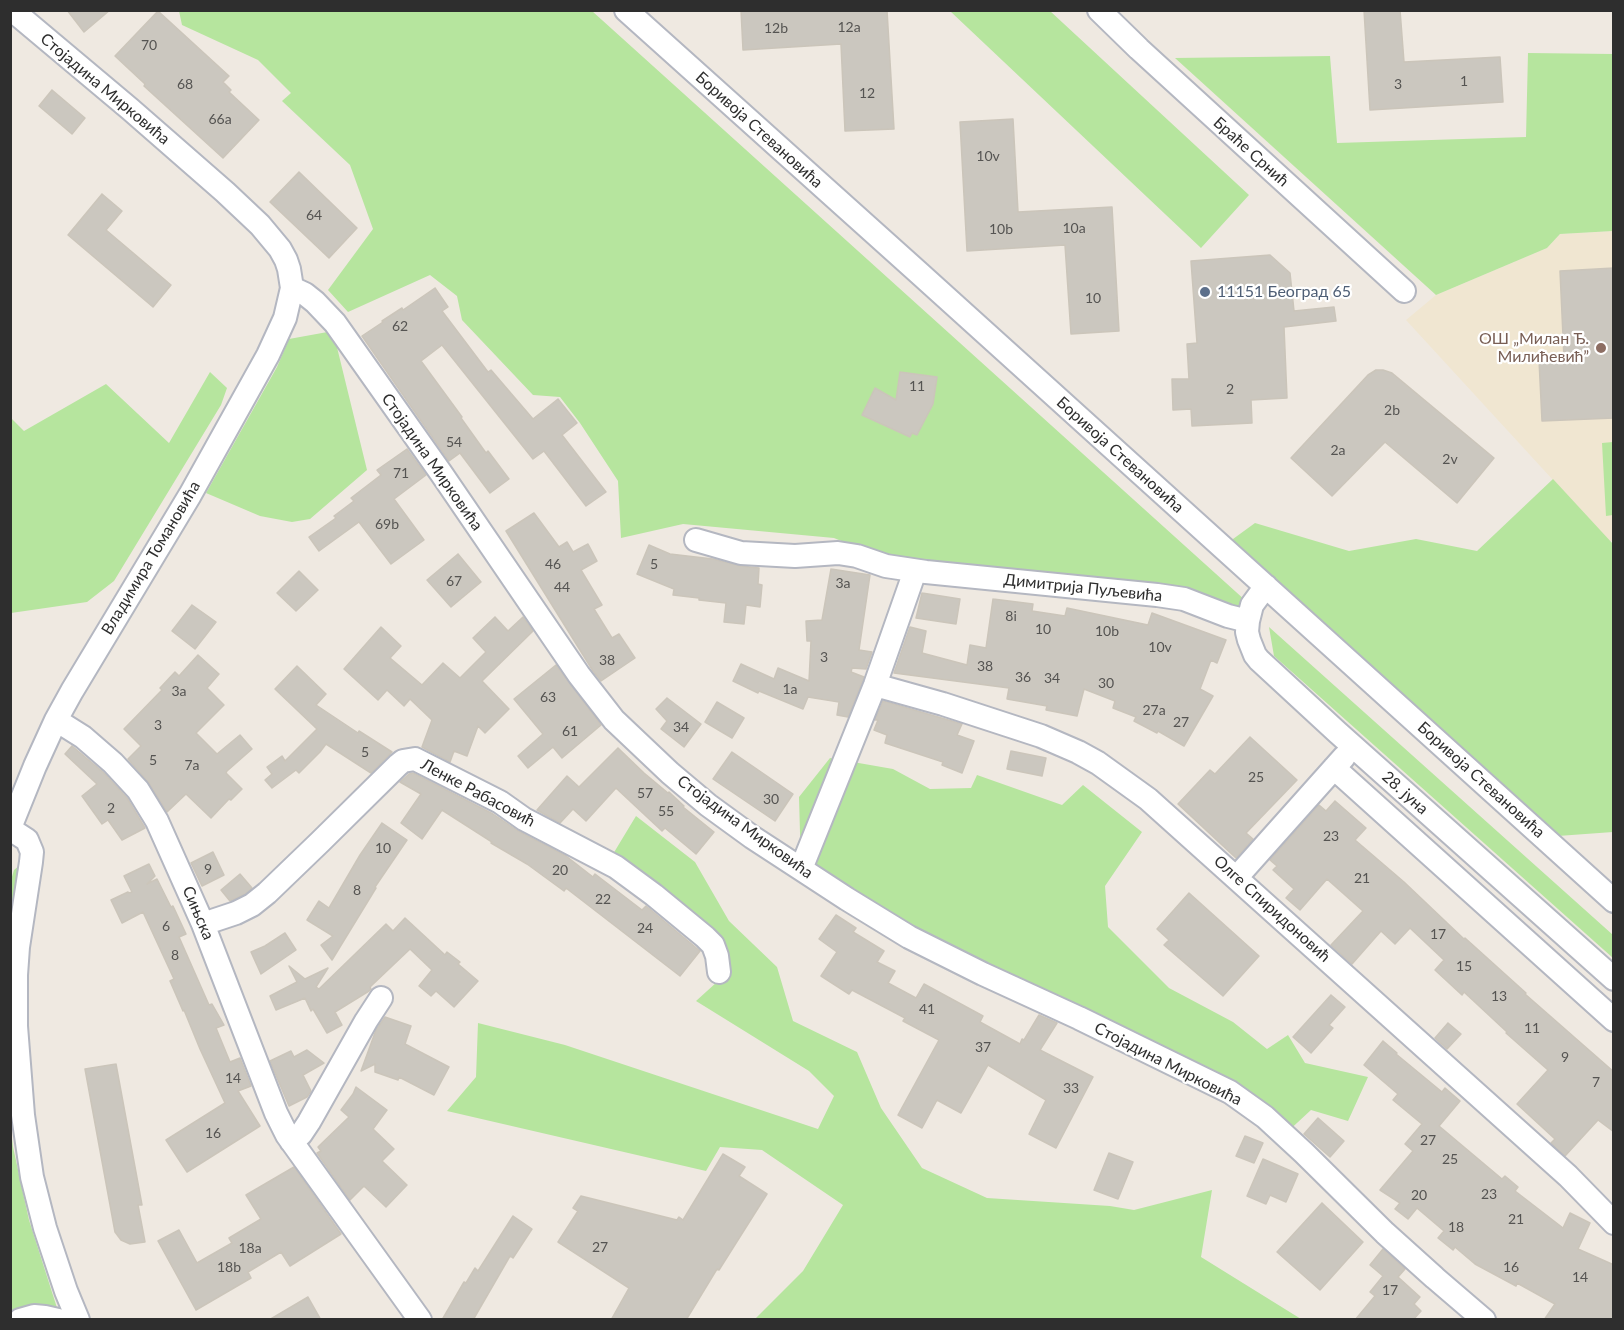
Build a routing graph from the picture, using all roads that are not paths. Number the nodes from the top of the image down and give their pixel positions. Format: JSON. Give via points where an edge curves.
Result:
{"nodes":[{"id":1,"x":12,"y":10,"type":"edge"},
{"id":2,"x":626,"y":10,"type":"edge"},
{"id":3,"x":1099,"y":10,"type":"edge"},
{"id":4,"x":292,"y":288,"type":"junction"},
{"id":5,"x":1404,"y":291,"type":"dead end"},
{"id":6,"x":696,"y":540,"type":"dead end"},
{"id":7,"x":915,"y":571,"type":"junction"},
{"id":8,"x":1266,"y":586,"type":"junction"},
{"id":9,"x":1248,"y":621,"type":"junction"},
{"id":10,"x":875,"y":685,"type":"junction"},
{"id":11,"x":56,"y":720,"type":"junction"},
{"id":12,"x":1353,"y":747,"type":"junction"},
{"id":13,"x":1334,"y":768,"type":"junction"},
{"id":14,"x":10,"y":828,"type":"edge"},
{"id":15,"x":801,"y":869,"type":"junction"},
{"id":16,"x":1236,"y":878,"type":"junction"},
{"id":17,"x":1614,"y":901,"type":"edge"},
{"id":18,"x":203,"y":924,"type":"junction"},
{"id":19,"x":719,"y":972,"type":"dead end"},
{"id":20,"x":1614,"y":980,"type":"edge"},
{"id":21,"x":381,"y":998,"type":"dead end"},
{"id":22,"x":1614,"y":1020,"type":"edge"},
{"id":23,"x":291,"y":1141,"type":"junction"},
{"id":24,"x":1614,"y":1223,"type":"edge"},
{"id":25,"x":20,"y":1320,"type":"edge"},
{"id":26,"x":58,"y":1320,"type":"edge"},
{"id":27,"x":78,"y":1320,"type":"edge"},
{"id":28,"x":420,"y":1320,"type":"edge"},
{"id":29,"x":1484,"y":1320,"type":"edge"}],
"edges":[{"from":1,"to":4,"type":"street","name":"Стојадина Мирковића","via":[[260,225],[286,260]]},
{"from":2,"to":8,"type":"street","name":"Боривоја Стевановића"},
{"from":3,"to":5,"type":"street","name":"Браће Срнић"},
{"from":4,"to":11,"type":"street","name":"Владимира Томановића","via":[[285,318],[268,355]]},
{"from":4,"to":15,"type":"street","name":"Стојадина Мирковића","via":[[315,302],[335,323],[614,720],[708,805]]},
{"from":6,"to":7,"type":"street","name":"Димитрија Пуљевића","via":[[741,553],[795,556],[838,552]]},
{"from":7,"to":9,"type":"street","name":"Димитрија Пуљевића","via":[[1184,599]]},
{"from":7,"to":10,"type":"street"},
{"from":8,"to":9,"type":"street","via":[[1252,605]]},
{"from":8,"to":17,"type":"street","name":"Боривоја Стевановића"},
{"from":9,"to":12,"type":"street","name":"28. јуна","via":[[1247,632],[1255,655]]},
{"from":10,"to":15,"type":"street"},
{"from":10,"to":16,"type":"street","name":"Олге Спиридоновић","via":[[1041,736],[1078,752],[1148,799]]},
{"from":11,"to":14,"type":"street","name":"Владимира Томановића"},
{"from":11,"to":18,"type":"street","name":"Сињска","via":[[95,746],[138,790],[162,830]]},
{"from":12,"to":13,"type":"street"},
{"from":12,"to":20,"type":"street","name":"28. јуна"},
{"from":13,"to":16,"type":"street"},
{"from":13,"to":22,"type":"street","name":"28. јуна"},
{"from":14,"to":27,"type":"street","via":[[27,840],[32,852],[16,975],[23,1115],[32,1177],[45,1228]]},
{"from":15,"to":29,"type":"street","name":"Стојадина Мирковића","via":[[909,937],[1230,1092],[1265,1117],[1394,1241]]},
{"from":16,"to":24,"type":"street","name":"Олге Спиридоновић","via":[[1568,1176]]},
{"from":18,"to":19,"type":"street","name":"Ленке Рабасовић","via":[[252,905],[398,765],[415,759],[616,867],[713,945]]},
{"from":18,"to":23,"type":"street","name":"Сињска","via":[[276,1113]]},
{"from":21,"to":23,"type":"street","via":[[309,1122]]},
{"from":23,"to":28,"type":"street","name":"Сињска"},
{"from":25,"to":26,"type":"street","via":[[34,1316]]}]}
